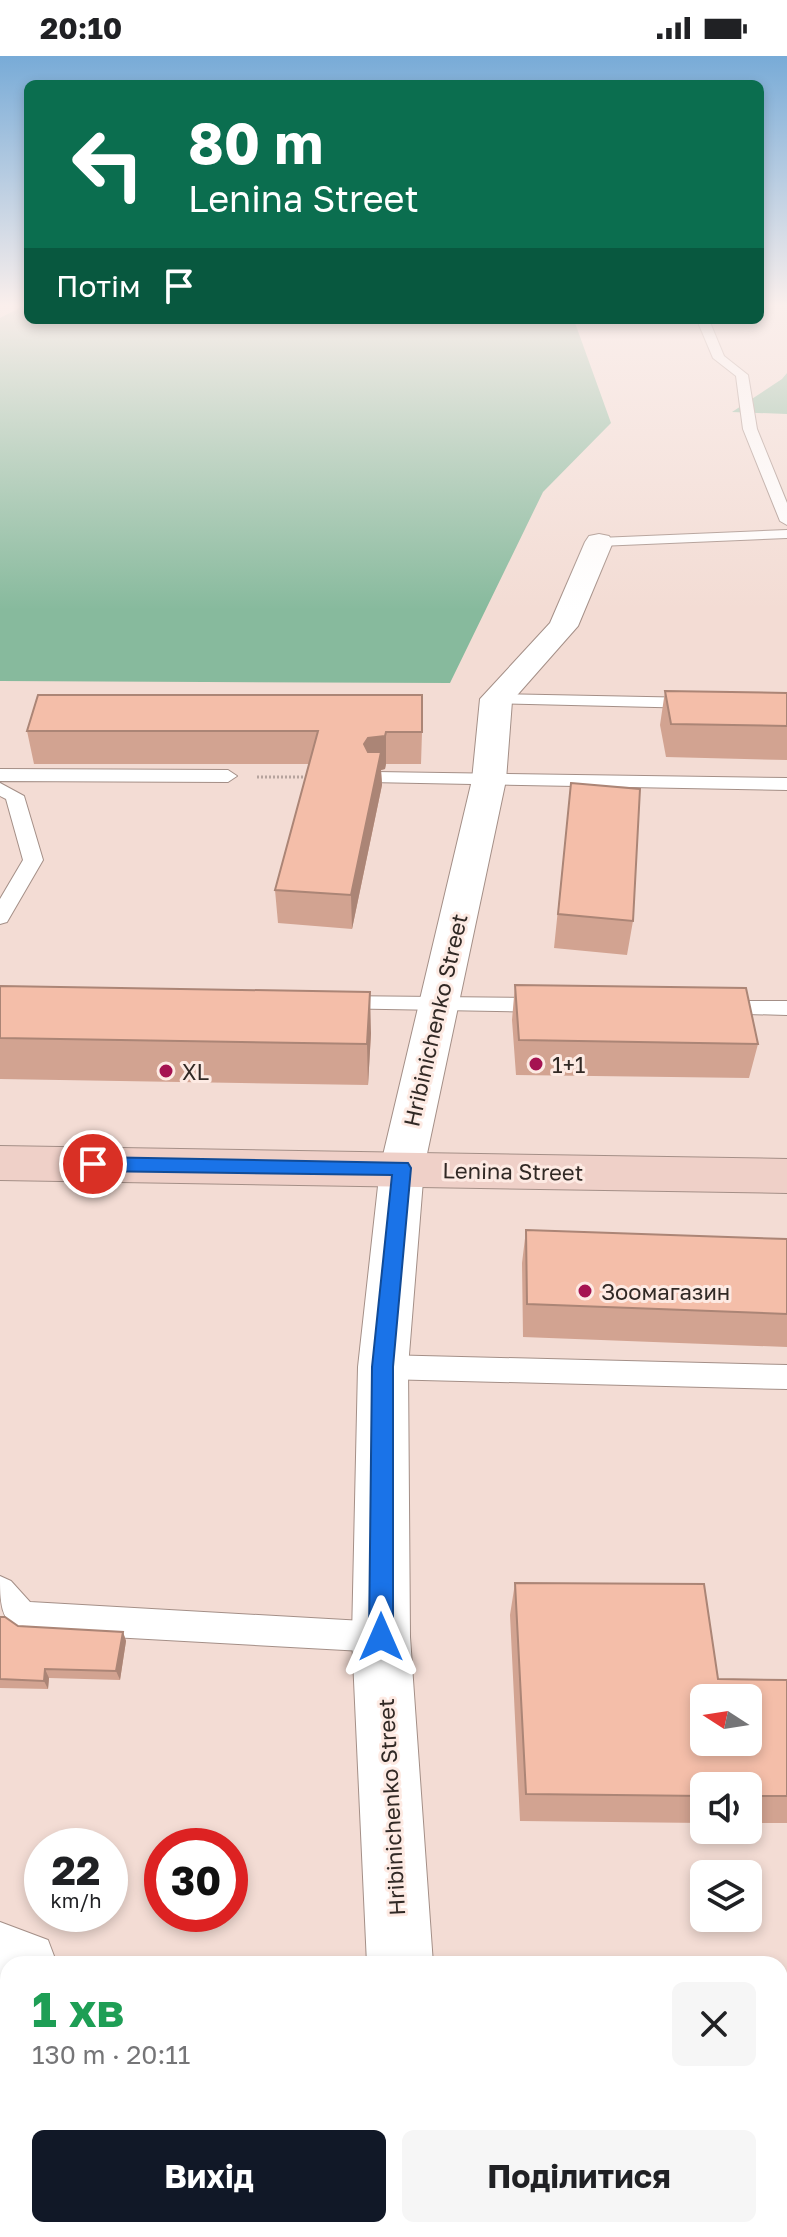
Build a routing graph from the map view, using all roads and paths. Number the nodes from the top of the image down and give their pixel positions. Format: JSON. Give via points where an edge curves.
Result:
{"nodes":[{"id":1,"x":747,"y":407,"type":"edge"},
{"id":2,"x":787,"y":521,"type":"edge"},
{"id":3,"x":787,"y":534,"type":"edge"},
{"id":4,"x":599,"y":542,"type":"joint"},
{"id":5,"x":496,"y":699,"type":"junction"},
{"id":6,"x":711,"y":704,"type":"edge"},
{"id":7,"x":0,"y":775,"type":"edge"},
{"id":8,"x":228,"y":776,"type":"joint"},
{"id":9,"x":376,"y":778,"type":"joint"},
{"id":10,"x":489,"y":780,"type":"junction"},
{"id":11,"x":787,"y":784,"type":"edge"},
{"id":12,"x":0,"y":789,"type":"edge"},
{"id":13,"x":0,"y":917,"type":"edge"},
{"id":14,"x":313,"y":1003,"type":"edge"},
{"id":15,"x":439,"y":1004,"type":"junction"},
{"id":16,"x":565,"y":1006,"type":"edge"},
{"id":17,"x":692,"y":1007,"type":"edge"},
{"id":18,"x":787,"y":1008,"type":"edge"},
{"id":19,"x":0,"y":1163,"type":"edge"},
{"id":20,"x":402,"y":1168,"type":"junction"},
{"id":21,"x":787,"y":1176,"type":"edge"},
{"id":22,"x":383,"y":1367,"type":"junction"},
{"id":23,"x":787,"y":1377,"type":"edge"},
{"id":24,"x":0,"y":1591,"type":"edge"},
{"id":25,"x":381,"y":1637,"type":"junction"},
{"id":26,"x":400,"y":1956,"type":"edge"}],
"edges":[{"from":1,"to":2,"type":"lane","via":[[750,429]]},
{"from":3,"to":4,"type":"lane"},
{"from":4,"to":5,"type":"street","via":[[563,626]]},
{"from":5,"to":6,"type":"lane"},
{"from":5,"to":10,"type":"street","name":"Hribinichenko Street"},
{"from":7,"to":8,"type":"lane"},
{"from":8,"to":9,"type":"path"},
{"from":9,"to":10,"type":"lane"},
{"from":10,"to":11,"type":"lane"},
{"from":10,"to":15,"type":"street","name":"Hribinichenko Street"},
{"from":12,"to":13,"type":"lane","via":[[15,796],[33,860]]},
{"from":14,"to":15,"type":"lane"},
{"from":15,"to":16,"type":"lane"},
{"from":15,"to":20,"type":"street","name":"Hribinichenko Street"},
{"from":17,"to":18,"type":"lane"},
{"from":19,"to":20,"type":"main road","name":"Lenina Street"},
{"from":20,"to":21,"type":"main road","name":"Lenina Street"},
{"from":20,"to":22,"type":"street","name":"Hribinichenko Street"},
{"from":22,"to":23,"type":"lane"},
{"from":22,"to":25,"type":"street","name":"Hribinichenko Street"},
{"from":24,"to":25,"type":"lane","via":[[22,1617]]},
{"from":25,"to":26,"type":"street","name":"Hribinichenko Street"}]}
